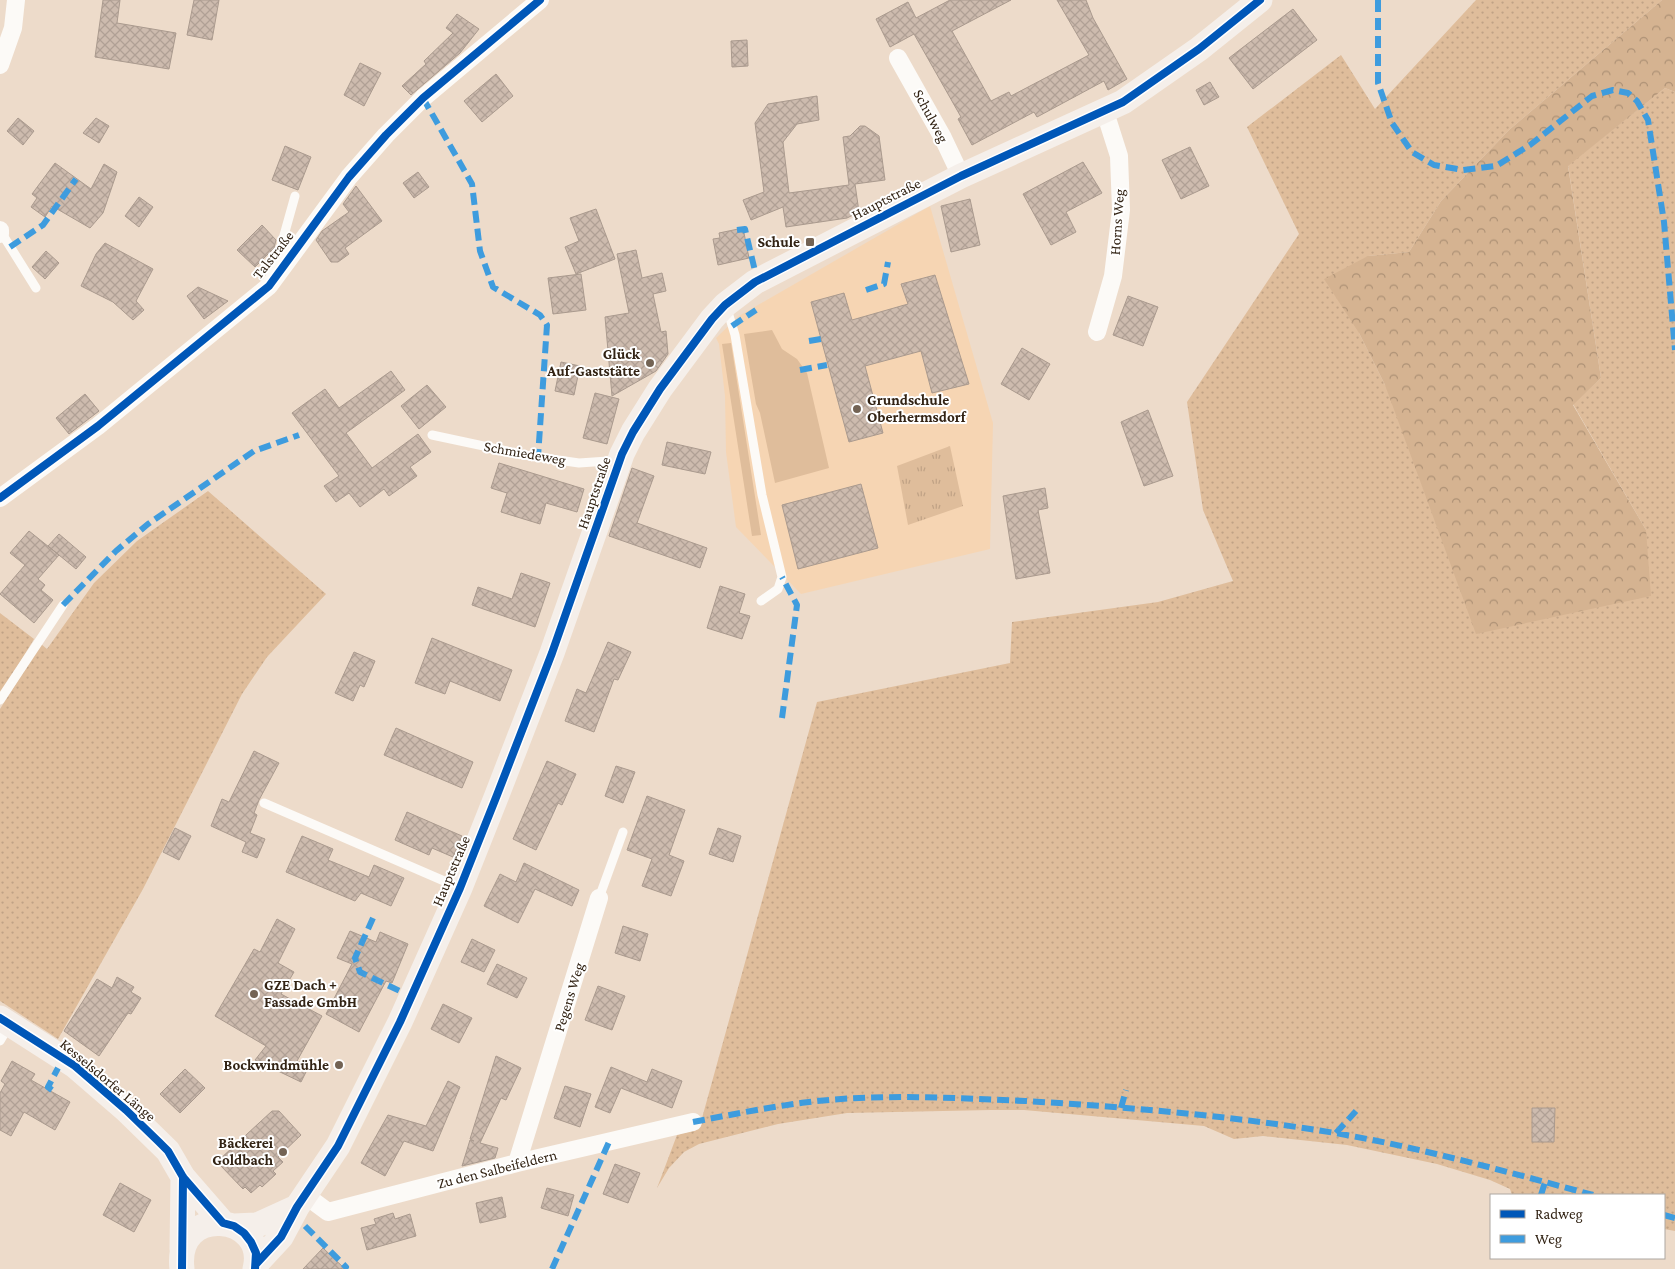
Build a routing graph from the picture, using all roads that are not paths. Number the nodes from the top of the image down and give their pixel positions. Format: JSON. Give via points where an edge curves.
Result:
{"nodes":[{"id":1,"x":16,"y":0,"type":"edge"},
{"id":2,"x":540,"y":0,"type":"edge"},
{"id":3,"x":1260,"y":0,"type":"edge"},
{"id":4,"x":898,"y":58,"type":"dead end"},
{"id":5,"x":0,"y":65,"type":"edge"},
{"id":6,"x":1105,"y":112,"type":"junction"},
{"id":7,"x":961,"y":176,"type":"junction"},
{"id":8,"x":295,"y":196,"type":"dead end"},
{"id":9,"x":0,"y":232,"type":"edge"},
{"id":10,"x":269,"y":286,"type":"junction"},
{"id":11,"x":36,"y":288,"type":"dead end"},
{"id":12,"x":726,"y":305,"type":"junction"},
{"id":13,"x":1097,"y":332,"type":"dead end"},
{"id":14,"x":432,"y":434,"type":"dead end"},
{"id":15,"x":618,"y":465,"type":"junction"},
{"id":16,"x":0,"y":498,"type":"edge"},
{"id":17,"x":761,"y":601,"type":"dead end"},
{"id":18,"x":63,"y":604,"type":"dead end"},
{"id":19,"x":0,"y":700,"type":"edge"},
{"id":20,"x":264,"y":802,"type":"dead end"},
{"id":21,"x":623,"y":832,"type":"dead end"},
{"id":22,"x":460,"y":888,"type":"junction"},
{"id":23,"x":599,"y":898,"type":"joint"},
{"id":24,"x":4,"y":1028,"type":"edge"},
{"id":25,"x":693,"y":1122,"type":"dead end"},
{"id":26,"x":517,"y":1163,"type":"junction"},
{"id":27,"x":183,"y":1178,"type":"junction"},
{"id":28,"x":301,"y":1201,"type":"junction"},
{"id":29,"x":228,"y":1224,"type":"junction"},
{"id":30,"x":182,"y":1259,"type":"edge"},
{"id":31,"x":256,"y":1266,"type":"edge"}],
"edges":[{"from":1,"to":5,"type":"street","via":[[14,28]]},
{"from":2,"to":10,"type":"street","name":"Talstraße","via":[[423,98],[386,135],[349,177]]},
{"from":3,"to":6,"type":"street","name":"Hauptstraße","via":[[1199,49]]},
{"from":4,"to":7,"type":"street","name":"Schulweg"},
{"from":6,"to":7,"type":"street","name":"Hauptstraße"},
{"from":6,"to":13,"type":"street","name":"Horns Weg","via":[[1119,156],[1121,210],[1113,276]]},
{"from":7,"to":12,"type":"street","name":"Hauptstraße","via":[[755,282]]},
{"from":8,"to":10,"type":"lane"},
{"from":9,"to":11,"type":"lane"},
{"from":10,"to":16,"type":"street","name":"Talstraße","via":[[98,426]]},
{"from":12,"to":15,"type":"street","name":"Hauptstraße","via":[[660,389],[633,432]]},
{"from":12,"to":17,"type":"lane","via":[[735,334],[762,495],[782,577],[778,589]]},
{"from":14,"to":15,"type":"lane","name":"Schmiedeweg","via":[[530,456],[579,462],[608,461]]},
{"from":15,"to":22,"type":"street","name":"Hauptstraße","via":[[552,653]]},
{"from":18,"to":19,"type":"lane"},
{"from":20,"to":22,"type":"lane"},
{"from":21,"to":23,"type":"lane","name":"Pegens Weg"},
{"from":22,"to":28,"type":"street","name":"Hauptstraße","via":[[400,1022],[338,1146]]},
{"from":23,"to":26,"type":"street","name":"Pegens Weg"},
{"from":24,"to":27,"type":"street","name":"Kesselsdorfer Länge","via":[[75,1066],[168,1151]]},
{"from":25,"to":26,"type":"street","name":"Zu den Salbeifeldern"},
{"from":26,"to":28,"type":"street","name":"Zu den Salbeifeldern","via":[[328,1212]]},
{"from":27,"to":29,"type":"street","name":"Kesselsdorfer Länge"},
{"from":27,"to":30,"type":"street","name":"Kesselsdorfer Länge"},
{"from":28,"to":29,"type":"street","via":[[257,1225]]},
{"from":28,"to":31,"type":"street","name":"Hauptstraße","via":[[281,1237]]},
{"from":29,"to":30,"type":"street","via":[[208,1224],[196,1229],[188,1237]]},
{"from":29,"to":31,"type":"street","name":"Kesselsdorfer Länge","via":[[252,1242]]}]}
